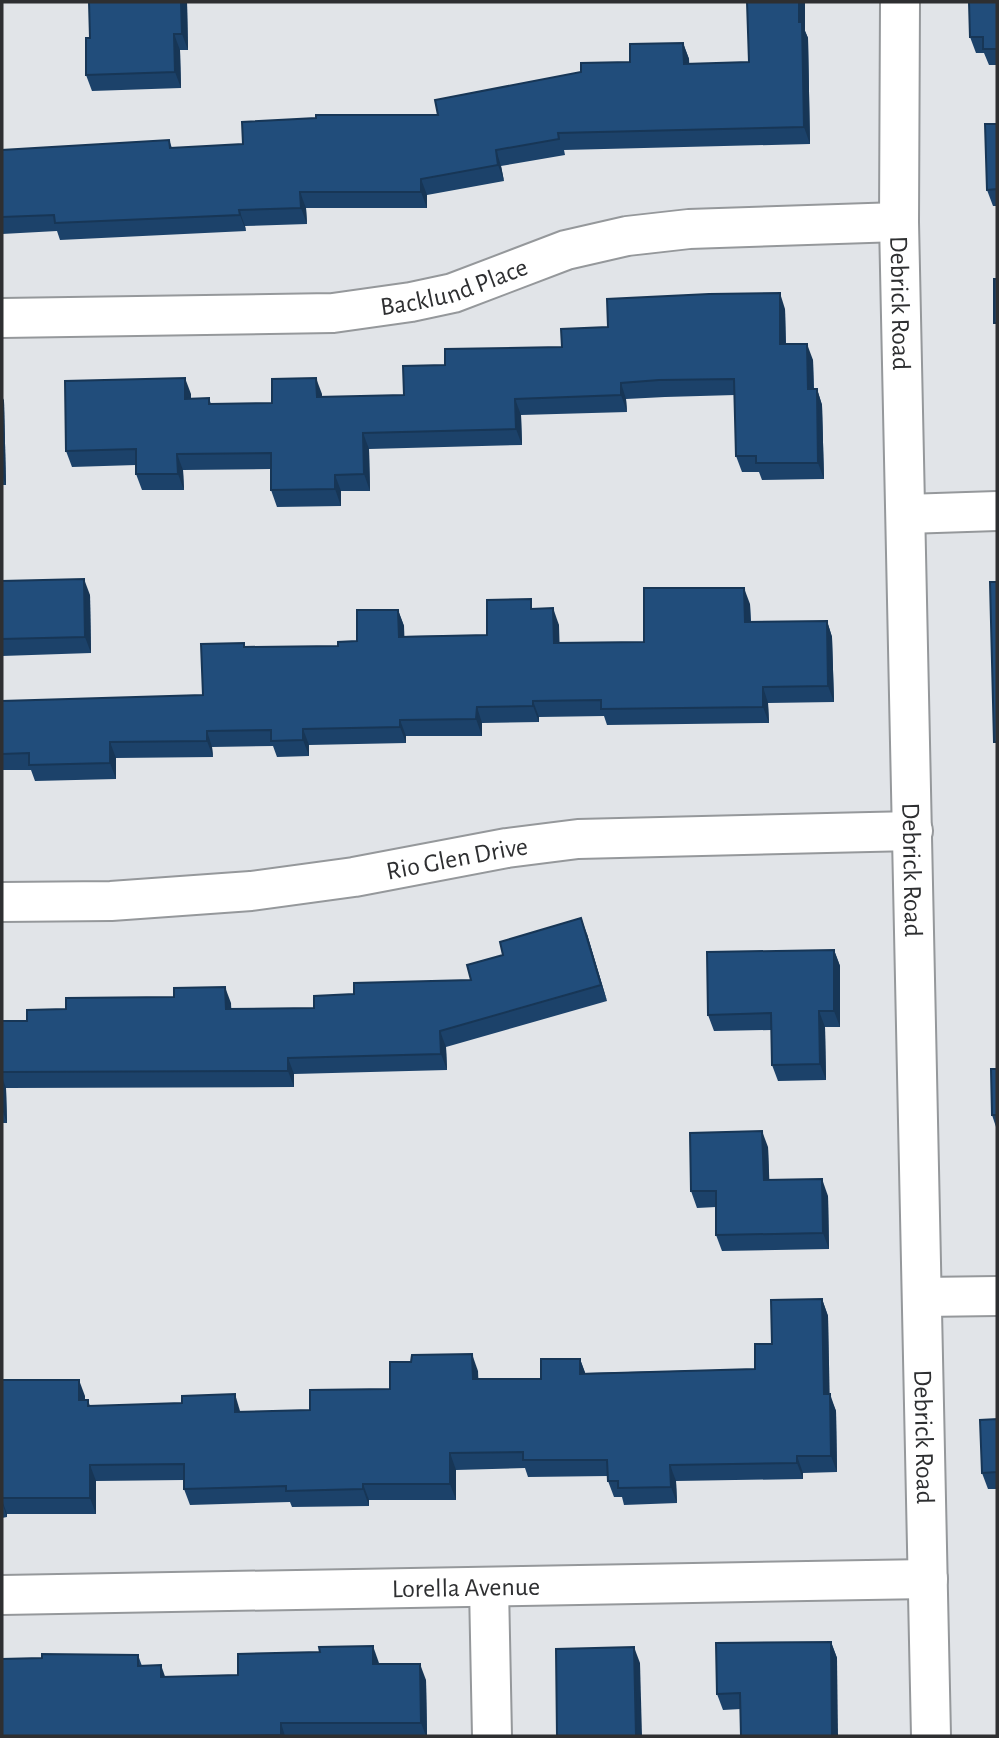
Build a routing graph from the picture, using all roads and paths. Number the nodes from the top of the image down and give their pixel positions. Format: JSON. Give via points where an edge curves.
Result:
{"nodes":[{"id":1,"x":900,"y":2,"type":"edge"},
{"id":2,"x":899,"y":222,"type":"junction"},
{"id":3,"x":2,"y":318,"type":"edge"},
{"id":4,"x":997,"y":511,"type":"edge"},
{"id":5,"x":906,"y":514,"type":"junction"},
{"id":6,"x":913,"y":831,"type":"junction"},
{"id":7,"x":2,"y":902,"type":"edge"},
{"id":8,"x":997,"y":1296,"type":"edge"},
{"id":9,"x":922,"y":1297,"type":"junction"},
{"id":10,"x":928,"y":1579,"type":"junction"},
{"id":11,"x":489,"y":1587,"type":"junction"},
{"id":12,"x":2,"y":1595,"type":"edge"},
{"id":13,"x":492,"y":1736,"type":"edge"},
{"id":14,"x":931,"y":1736,"type":"edge"}],
"edges":[{"from":1,"to":2,"type":"street","name":"Debrick Road"},
{"from":2,"to":3,"type":"street","name":"Backlund Place","via":[[689,229],[627,236],[566,250],[453,293],[333,313]]},
{"from":2,"to":5,"type":"street","name":"Debrick Road"},
{"from":4,"to":5,"type":"street"},
{"from":5,"to":6,"type":"street","name":"Debrick Road"},
{"from":6,"to":7,"type":"street","name":"Rio Glen Drive","via":[[578,839],[251,891],[136,900]]},
{"from":6,"to":9,"type":"street","name":"Debrick Road"},
{"from":8,"to":9,"type":"street"},
{"from":9,"to":10,"type":"street","name":"Debrick Road"},
{"from":10,"to":11,"type":"street","name":"Lorella Avenue"},
{"from":10,"to":14,"type":"street","name":"Debrick Road"},
{"from":11,"to":12,"type":"street","name":"Lorella Avenue"},
{"from":11,"to":13,"type":"street"}]}
